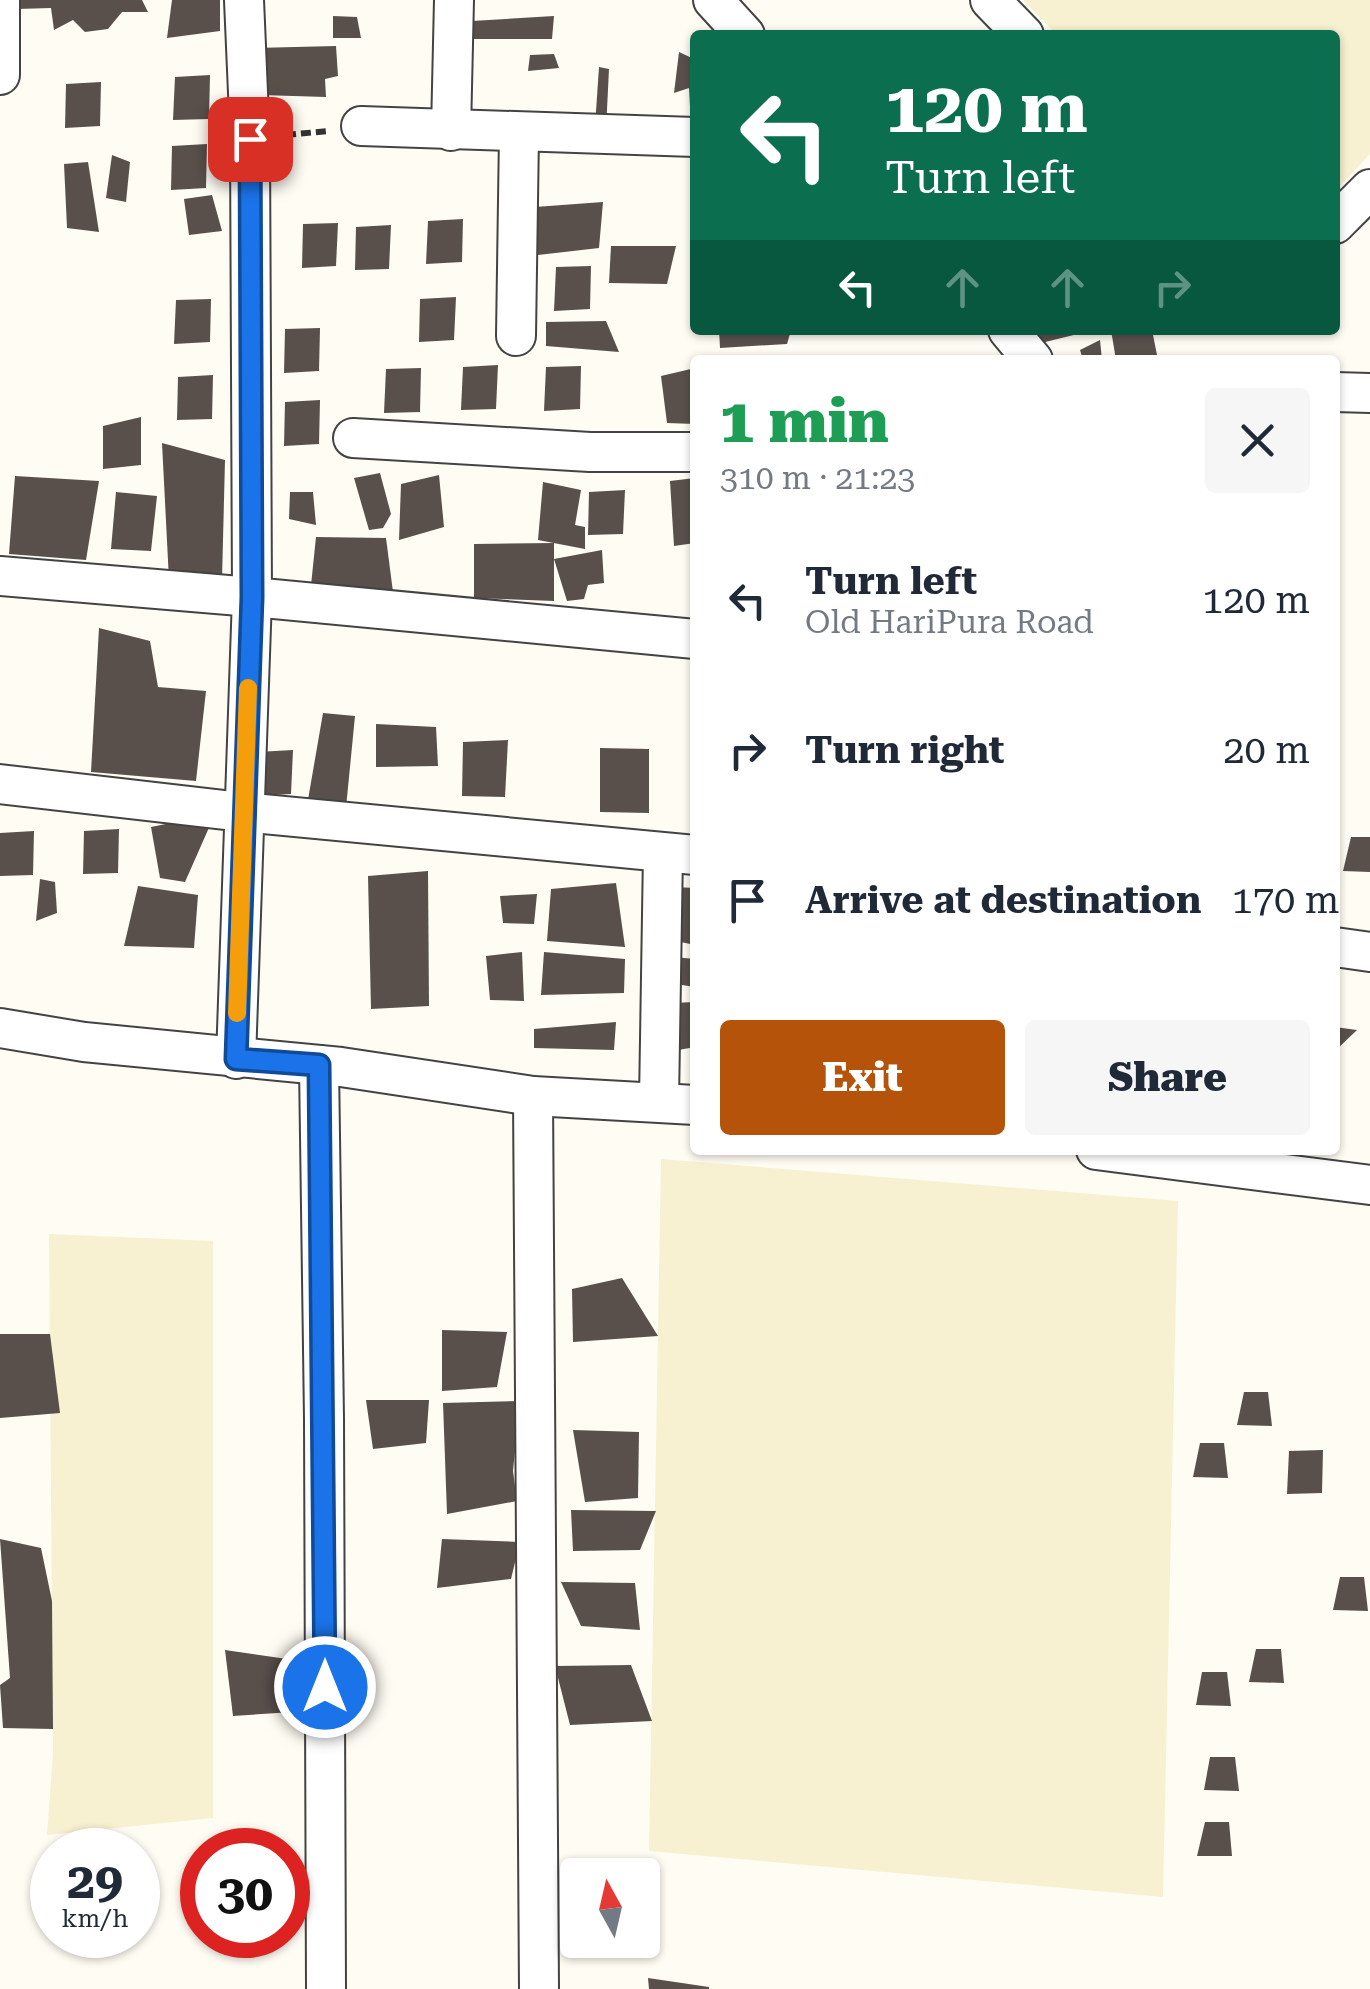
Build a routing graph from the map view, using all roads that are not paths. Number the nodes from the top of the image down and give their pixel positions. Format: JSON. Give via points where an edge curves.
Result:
{"nodes":[{"id":1,"x":0,"y":0,"type":"edge"},
{"id":2,"x":244,"y":0,"type":"edge"},
{"id":3,"x":454,"y":0,"type":"edge"},
{"id":4,"x":712,"y":0,"type":"edge"},
{"id":5,"x":990,"y":0,"type":"edge"},
{"id":6,"x":741,"y":30,"type":"edge"},
{"id":7,"x":1019,"y":30,"type":"edge"},
{"id":8,"x":0,"y":67,"type":"edge"},
{"id":9,"x":0,"y":75,"type":"edge"},
{"id":10,"x":361,"y":126,"type":"road end"},
{"id":11,"x":451,"y":131,"type":"junction"},
{"id":12,"x":519,"y":134,"type":"junction"},
{"id":13,"x":690,"y":137,"type":"edge"},
{"id":14,"x":1370,"y":189,"type":"edge"},
{"id":15,"x":1340,"y":219,"type":"edge"},
{"id":16,"x":1012,"y":335,"type":"edge"},
{"id":17,"x":516,"y":336,"type":"dead end"},
{"id":18,"x":1030,"y":355,"type":"edge"},
{"id":19,"x":1340,"y":392,"type":"edge"},
{"id":20,"x":1370,"y":393,"type":"edge"},
{"id":21,"x":353,"y":438,"type":"dead end"},
{"id":22,"x":690,"y":452,"type":"edge"},
{"id":23,"x":0,"y":576,"type":"edge"},
{"id":24,"x":252,"y":597,"type":"junction"},
{"id":25,"x":690,"y":639,"type":"edge"},
{"id":26,"x":0,"y":784,"type":"edge"},
{"id":27,"x":242,"y":812,"type":"junction"},
{"id":28,"x":679,"y":854,"type":"edge"},
{"id":29,"x":1340,"y":948,"type":"edge"},
{"id":30,"x":1370,"y":952,"type":"edge"},
{"id":31,"x":0,"y":1028,"type":"edge"},
{"id":32,"x":236,"y":1059,"type":"junction"},
{"id":33,"x":319,"y":1065,"type":"junction"},
{"id":34,"x":533,"y":1096,"type":"junction"},
{"id":35,"x":677,"y":1103,"type":"edge"},
{"id":36,"x":1173,"y":1155,"type":"edge"},
{"id":37,"x":1264,"y":1161,"type":"edge"},
{"id":38,"x":1370,"y":1185,"type":"edge"},
{"id":39,"x":326,"y":1989,"type":"edge"},
{"id":40,"x":539,"y":1989,"type":"edge"}],
"edges":[{"from":1,"to":8,"type":"street"},
{"from":2,"to":24,"type":"street"},
{"from":3,"to":11,"type":"street"},
{"from":4,"to":6,"type":"street"},
{"from":5,"to":7,"type":"street"},
{"from":8,"to":9,"type":"street"},
{"from":10,"to":11,"type":"street"},
{"from":11,"to":12,"type":"street"},
{"from":12,"to":13,"type":"street"},
{"from":12,"to":17,"type":"street"},
{"from":14,"to":15,"type":"street"},
{"from":16,"to":18,"type":"street"},
{"from":19,"to":20,"type":"street"},
{"from":21,"to":22,"type":"street"},
{"from":23,"to":24,"type":"street"},
{"from":24,"to":25,"type":"street"},
{"from":24,"to":27,"type":"street"},
{"from":26,"to":27,"type":"street"},
{"from":27,"to":28,"type":"street"},
{"from":27,"to":32,"type":"street"},
{"from":28,"to":35,"type":"street"},
{"from":29,"to":30,"type":"street"},
{"from":31,"to":32,"type":"street"},
{"from":32,"to":33,"type":"street"},
{"from":33,"to":34,"type":"street"},
{"from":33,"to":39,"type":"street"},
{"from":34,"to":35,"type":"street"},
{"from":34,"to":40,"type":"street"},
{"from":36,"to":37,"type":"street"},
{"from":37,"to":38,"type":"street"}]}
